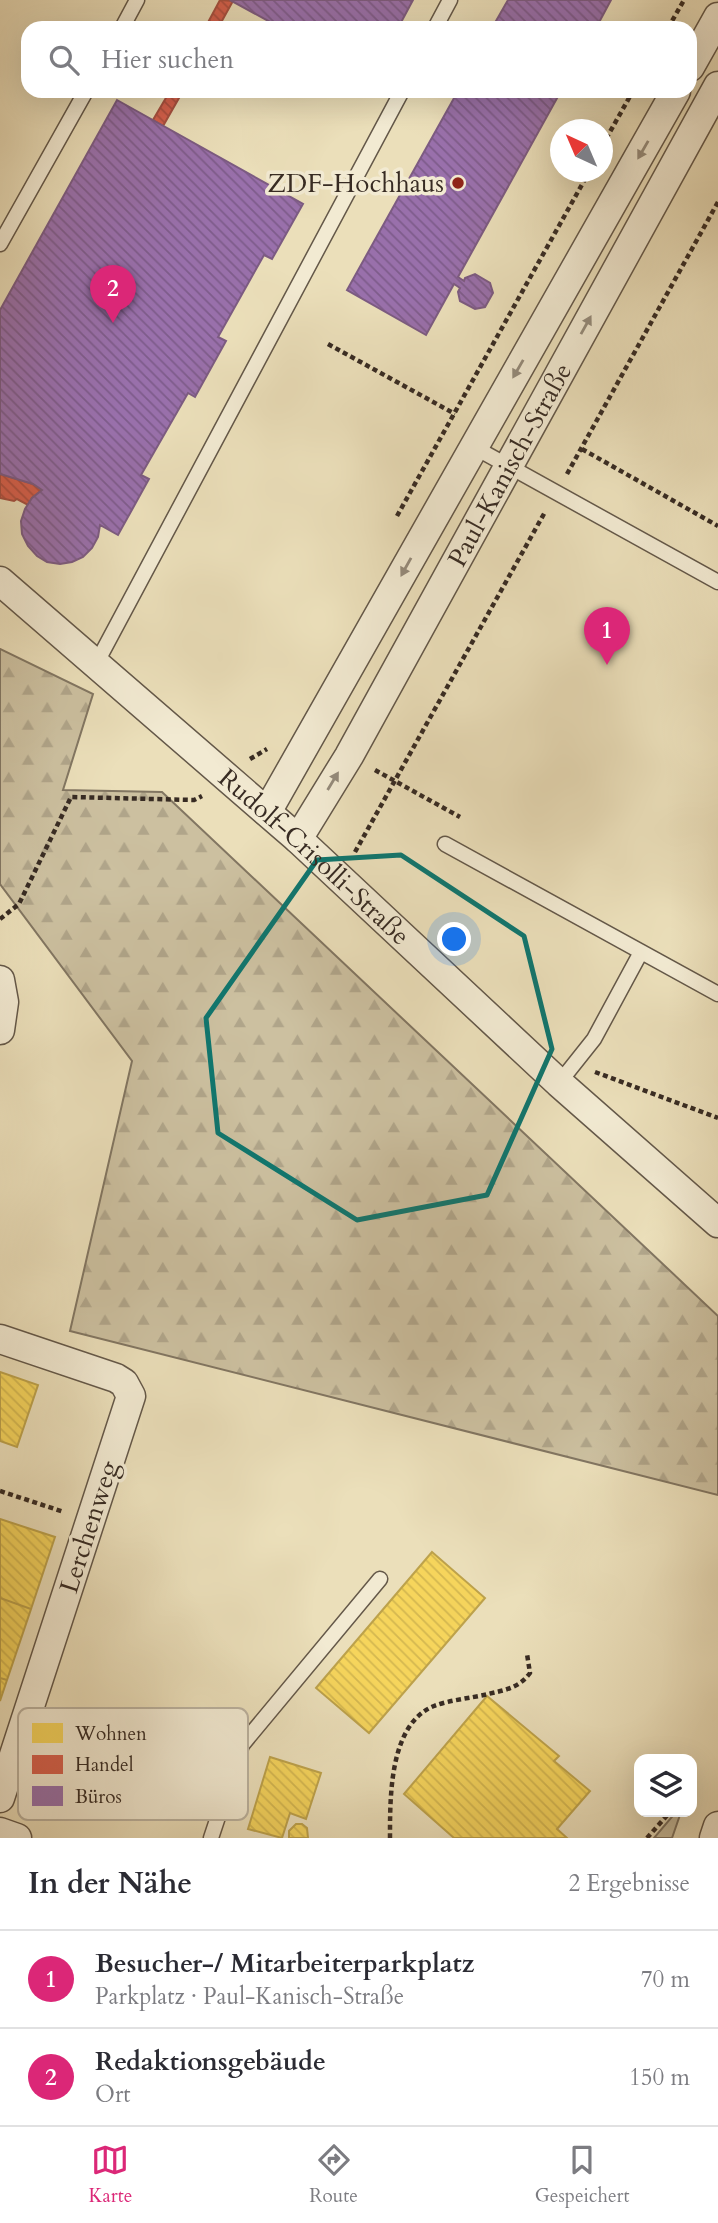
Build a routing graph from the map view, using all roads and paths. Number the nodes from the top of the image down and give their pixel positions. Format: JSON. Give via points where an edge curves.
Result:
{"nodes":[{"id":1,"x":137,"y":0,"type":"edge"},
{"id":2,"x":450,"y":0,"type":"edge"},
{"id":3,"x":684,"y":0,"type":"edge"},
{"id":4,"x":718,"y":17,"type":"edge"},
{"id":5,"x":126,"y":21,"type":"edge"},
{"id":6,"x":439,"y":21,"type":"edge"},
{"id":7,"x":672,"y":21,"type":"edge"},
{"id":8,"x":697,"y":54,"type":"edge"},
{"id":9,"x":718,"y":86,"type":"edge"},
{"id":10,"x":82,"y":98,"type":"edge"},
{"id":11,"x":398,"y":98,"type":"edge"},
{"id":12,"x":629,"y":98,"type":"edge"},
{"id":13,"x":672,"y":98,"type":"edge"},
{"id":14,"x":613,"y":128,"type":"edge"},
{"id":15,"x":583,"y":182,"type":"edge"},
{"id":16,"x":718,"y":202,"type":"edge"},
{"id":17,"x":0,"y":244,"type":"edge"},
{"id":18,"x":328,"y":344,"type":"dead end"},
{"id":19,"x":454,"y":414,"type":"junction"},
{"id":20,"x":474,"y":446,"type":"junction"},
{"id":21,"x":582,"y":449,"type":"junction"},
{"id":22,"x":508,"y":465,"type":"junction"},
{"id":23,"x":556,"y":492,"type":"junction"},
{"id":24,"x":393,"y":524,"type":"dead end"},
{"id":25,"x":718,"y":526,"type":"edge"},
{"id":26,"x":0,"y":582,"type":"edge"},
{"id":27,"x":718,"y":582,"type":"edge"},
{"id":28,"x":96,"y":664,"type":"junction"},
{"id":29,"x":273,"y":739,"type":"dead end"},
{"id":30,"x":223,"y":776,"type":"junction"},
{"id":31,"x":267,"y":812,"type":"junction"},
{"id":32,"x":298,"y":839,"type":"junction"},
{"id":33,"x":445,"y":844,"type":"dead end"},
{"id":34,"x":340,"y":877,"type":"junction"},
{"id":35,"x":0,"y":919,"type":"edge"},
{"id":36,"x":641,"y":952,"type":"junction"},
{"id":37,"x":0,"y":980,"type":"edge"},
{"id":38,"x":718,"y":995,"type":"edge"},
{"id":39,"x":0,"y":1030,"type":"edge"},
{"id":40,"x":567,"y":1072,"type":"junction"},
{"id":41,"x":718,"y":1118,"type":"edge"},
{"id":42,"x":718,"y":1223,"type":"edge"},
{"id":43,"x":0,"y":1339,"type":"edge"},
{"id":44,"x":0,"y":1491,"type":"edge"},
{"id":45,"x":91,"y":1522,"type":"junction"},
{"id":46,"x":380,"y":1579,"type":"dead end"},
{"id":47,"x":527,"y":1654,"type":"dead end"},
{"id":48,"x":30,"y":1708,"type":"edge"},
{"id":49,"x":248,"y":1738,"type":"edge"},
{"id":50,"x":18,"y":1743,"type":"edge"},
{"id":51,"x":0,"y":1798,"type":"edge"},
{"id":52,"x":666,"y":1817,"type":"edge"},
{"id":53,"x":217,"y":1820,"type":"edge"},
{"id":54,"x":718,"y":1826,"type":"edge"},
{"id":55,"x":0,"y":1832,"type":"edge"},
{"id":56,"x":17,"y":1838,"type":"edge"},
{"id":57,"x":211,"y":1838,"type":"edge"},
{"id":58,"x":390,"y":1838,"type":"edge"},
{"id":59,"x":648,"y":1838,"type":"edge"},
{"id":60,"x":714,"y":1838,"type":"edge"}],
"edges":[{"from":1,"to":5,"type":"lane"},
{"from":2,"to":6,"type":"lane"},
{"from":3,"to":7,"type":"path"},
{"from":4,"to":8,"type":"street"},
{"from":22,"to":9,"type":"street","name":"Paul-Kanisch-Straße","one_way":true},
{"from":10,"to":17,"type":"lane"},
{"from":11,"to":28,"type":"lane"},
{"from":12,"to":14,"type":"path"},
{"from":13,"to":20,"type":"street","name":"Paul-Kanisch-Straße","one_way":true},
{"from":15,"to":19,"type":"path"},
{"from":16,"to":21,"type":"path"},
{"from":18,"to":19,"type":"path"},
{"from":19,"to":24,"type":"path"},
{"from":20,"to":22,"type":"lane"},
{"from":20,"to":31,"type":"street","name":"Paul-Kanisch-Straße","one_way":true},
{"from":21,"to":23,"type":"path"},
{"from":21,"to":25,"type":"path"},
{"from":22,"to":23,"type":"lane"},
{"from":32,"to":22,"type":"street","name":"Paul-Kanisch-Straße","one_way":true},
{"from":23,"to":27,"type":"lane"},
{"from":23,"to":34,"type":"path"},
{"from":26,"to":28,"type":"street","name":"Rudolf-Crisolli-Straße"},
{"from":28,"to":30,"type":"street","name":"Rudolf-Crisolli-Straße"},
{"from":29,"to":30,"type":"path","via":[[268,749]]},
{"from":30,"to":31,"type":"street","name":"Rudolf-Crisolli-Straße"},
{"from":30,"to":35,"type":"path","via":[[208,793],[194,800],[71,797],[19,904]]},
{"from":31,"to":32,"type":"street","name":"Rudolf-Crisolli-Straße"},
{"from":32,"to":34,"type":"street","name":"Rudolf-Crisolli-Straße"},
{"from":33,"to":36,"type":"lane"},
{"from":34,"to":40,"type":"street","name":"Rudolf-Crisolli-Straße"},
{"from":36,"to":38,"type":"lane"},
{"from":36,"to":40,"type":"lane","via":[[594,1039]]},
{"from":37,"to":39,"type":"street","via":[[4,1002]]},
{"from":40,"to":41,"type":"path","via":[[602,1075]]},
{"from":40,"to":42,"type":"street","name":"Rudolf-Crisolli-Straße"},
{"from":43,"to":45,"type":"street","name":"Lerchenweg","via":[[116,1378],[129,1390],[131,1396]]},
{"from":44,"to":45,"type":"path"},
{"from":45,"to":48,"type":"street","name":"Lerchenweg"},
{"from":46,"to":49,"type":"lane"},
{"from":47,"to":58,"type":"path","via":[[530,1673],[522,1684],[433,1706],[411,1723],[390,1784]]},
{"from":50,"to":51,"type":"street","name":"Lerchenweg"},
{"from":52,"to":59,"type":"path"},
{"from":53,"to":57,"type":"lane"},
{"from":54,"to":60,"type":"street"},
{"from":55,"to":56,"type":"street"}]}
